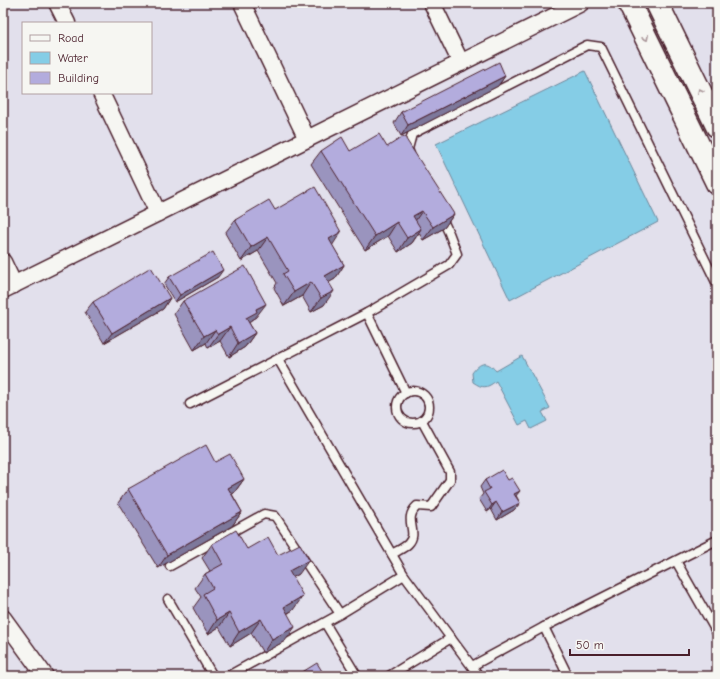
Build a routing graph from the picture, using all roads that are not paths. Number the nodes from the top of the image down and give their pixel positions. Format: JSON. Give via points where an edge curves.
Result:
{"nodes":[{"id":1,"x":58,"y":3,"type":"edge"},
{"id":2,"x":242,"y":3,"type":"edge"},
{"id":3,"x":432,"y":3,"type":"edge"},
{"id":4,"x":581,"y":3,"type":"edge"},
{"id":5,"x":628,"y":3,"type":"edge"},
{"id":6,"x":657,"y":3,"type":"edge"},
{"id":7,"x":67,"y":22,"type":"edge"},
{"id":8,"x":461,"y":63,"type":"junction"},
{"id":9,"x":101,"y":94,"type":"edge"},
{"id":10,"x":717,"y":126,"type":"edge"},
{"id":11,"x":307,"y":139,"type":"junction"},
{"id":12,"x":415,"y":163,"type":"edge"},
{"id":13,"x":717,"y":183,"type":"edge"},
{"id":14,"x":439,"y":212,"type":"edge"},
{"id":15,"x":158,"y":213,"type":"junction"},
{"id":16,"x":3,"y":262,"type":"edge"},
{"id":17,"x":717,"y":284,"type":"edge"},
{"id":18,"x":9,"y":288,"type":"edge"},
{"id":19,"x":367,"y":313,"type":"junction"},
{"id":20,"x":278,"y":359,"type":"junction"},
{"id":21,"x":406,"y":393,"type":"junction"},
{"id":22,"x":190,"y":404,"type":"dead end"},
{"id":23,"x":422,"y":421,"type":"junction"},
{"id":24,"x":717,"y":540,"type":"edge"},
{"id":25,"x":392,"y":554,"type":"junction"},
{"id":26,"x":676,"y":561,"type":"junction"},
{"id":27,"x":170,"y":566,"type":"edge"},
{"id":28,"x":404,"y":575,"type":"junction"},
{"id":29,"x":168,"y":599,"type":"dead end"},
{"id":30,"x":340,"y":614,"type":"junction"},
{"id":31,"x":3,"y":618,"type":"edge"},
{"id":32,"x":325,"y":623,"type":"junction"},
{"id":33,"x":544,"y":628,"type":"junction"},
{"id":34,"x":717,"y":633,"type":"edge"},
{"id":35,"x":451,"y":638,"type":"junction"},
{"id":36,"x":472,"y":666,"type":"junction"},
{"id":37,"x":45,"y":676,"type":"edge"},
{"id":38,"x":213,"y":676,"type":"edge"},
{"id":39,"x":228,"y":676,"type":"edge"},
{"id":40,"x":357,"y":676,"type":"edge"},
{"id":41,"x":389,"y":676,"type":"edge"},
{"id":42,"x":479,"y":676,"type":"edge"},
{"id":43,"x":568,"y":676,"type":"edge"}],
"edges":[{"from":1,"to":7,"type":"street"},
{"from":2,"to":11,"type":"street"},
{"from":3,"to":8,"type":"street"},
{"from":4,"to":8,"type":"street"},
{"from":5,"to":13,"type":"main road","one_way":true},
{"from":10,"to":6,"type":"main road","one_way":true},
{"from":8,"to":11,"type":"street"},
{"from":9,"to":15,"type":"street"},
{"from":11,"to":15,"type":"street"},
{"from":12,"to":17,"type":"lane","via":[[408,149],[412,134],[587,44],[600,47]]},
{"from":14,"to":19,"type":"lane","via":[[457,254],[449,265]]},
{"from":15,"to":18,"type":"street"},
{"from":16,"to":18,"type":"street"},
{"from":19,"to":20,"type":"lane"},
{"from":19,"to":21,"type":"lane"},
{"from":20,"to":22,"type":"lane"},
{"from":20,"to":25,"type":"lane"},
{"from":21,"to":23,"type":"lane","via":[[422,393],[428,399],[428,415]]},
{"from":21,"to":23,"type":"lane","via":[[398,402],[399,415],[410,423]]},
{"from":23,"to":25,"type":"lane","via":[[450,472],[450,480],[432,507],[418,506],[412,512],[410,520],[413,537],[408,544]]},
{"from":24,"to":26,"type":"lane"},
{"from":25,"to":28,"type":"lane"},
{"from":26,"to":33,"type":"lane"},
{"from":26,"to":34,"type":"lane"},
{"from":27,"to":30,"type":"lane","via":[[264,514],[274,516]]},
{"from":28,"to":30,"type":"lane"},
{"from":28,"to":35,"type":"lane"},
{"from":29,"to":38,"type":"lane"},
{"from":30,"to":32,"type":"lane"},
{"from":31,"to":37,"type":"street"},
{"from":32,"to":39,"type":"lane"},
{"from":32,"to":40,"type":"lane"},
{"from":33,"to":36,"type":"lane"},
{"from":33,"to":43,"type":"lane"},
{"from":35,"to":36,"type":"lane"},
{"from":35,"to":41,"type":"lane"},
{"from":36,"to":42,"type":"lane"}]}
